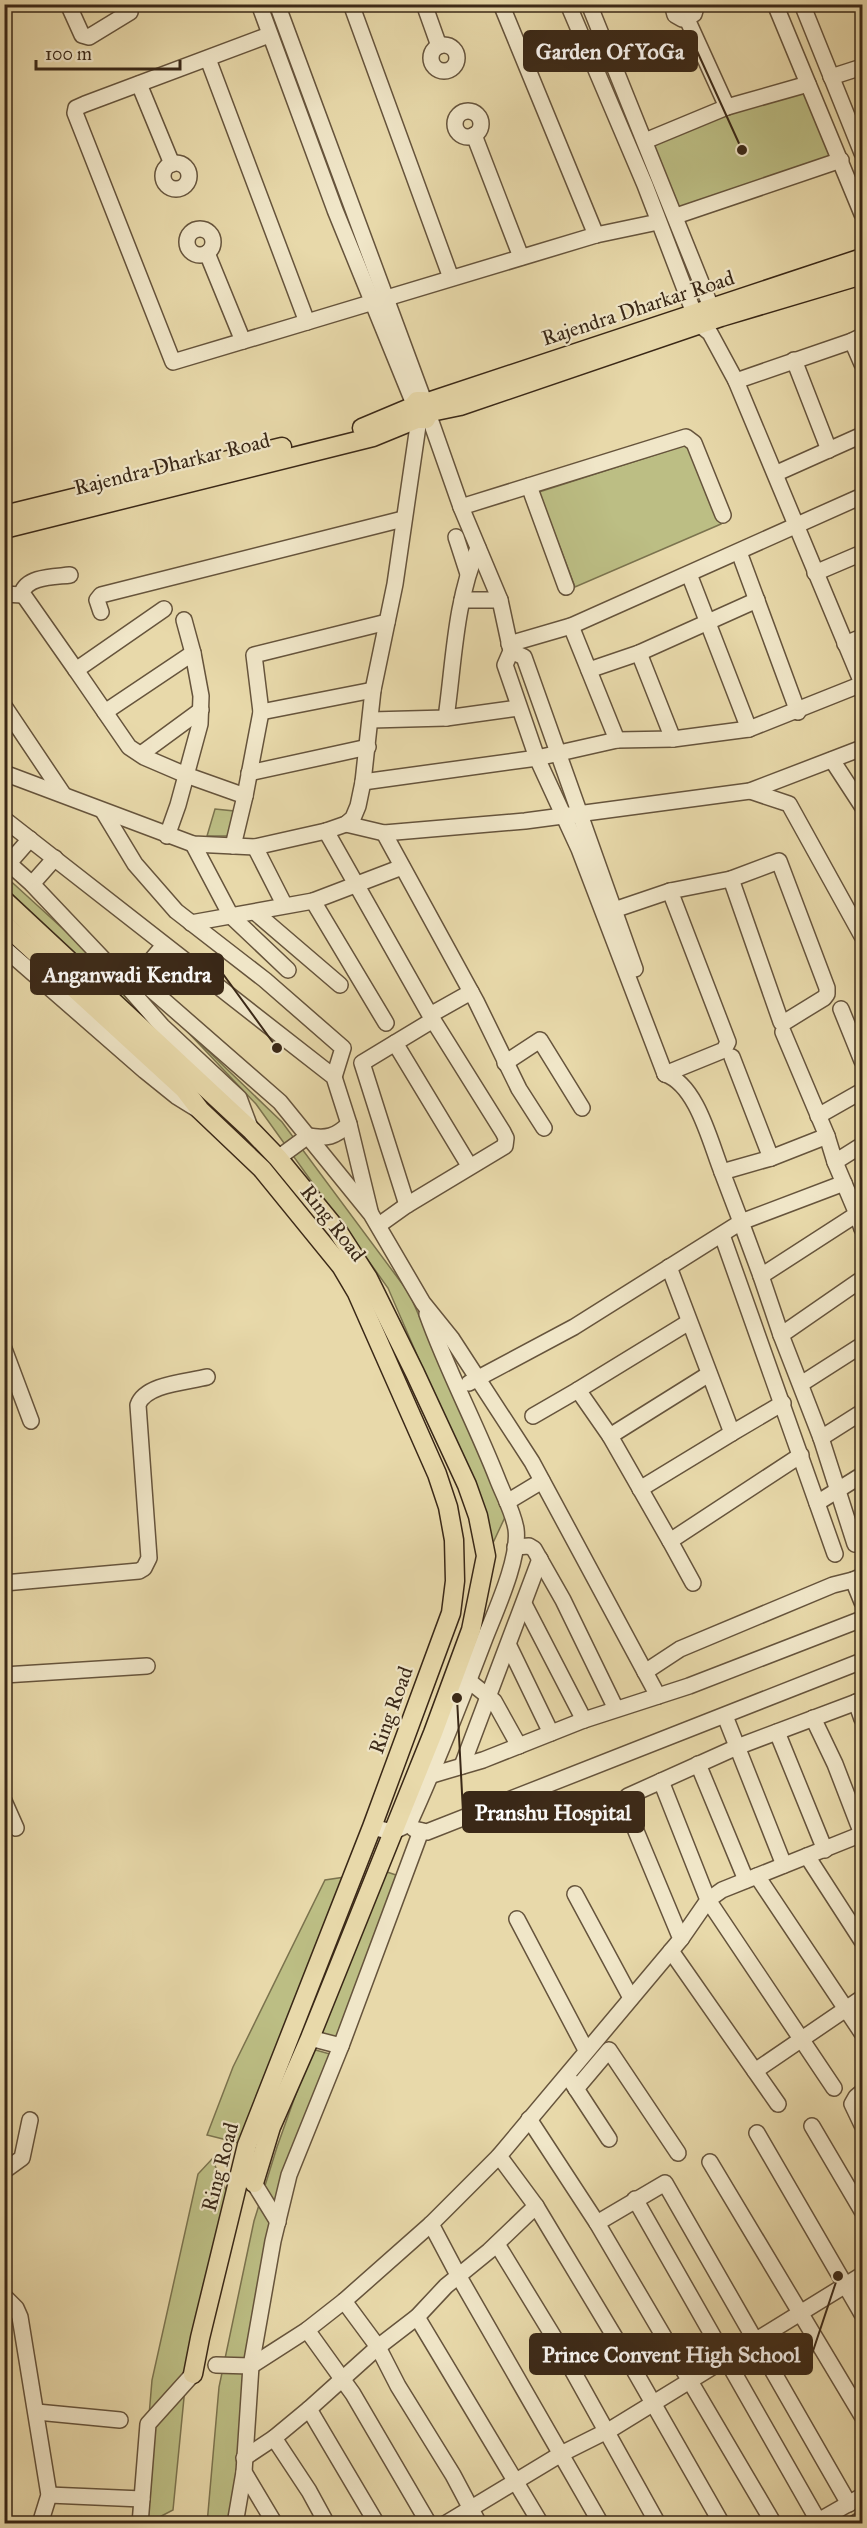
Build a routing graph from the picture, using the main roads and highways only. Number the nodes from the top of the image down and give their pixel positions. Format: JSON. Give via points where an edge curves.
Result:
{"nodes":[{"id":1,"x":862,"y":258,"type":"edge"},
{"id":2,"x":862,"y":275,"type":"edge"},
{"id":3,"x":706,"y":320,"type":"junction"},
{"id":4,"x":422,"y":410,"type":"junction"},
{"id":5,"x":4,"y":515,"type":"edge"},
{"id":6,"x":4,"y":529,"type":"edge"},
{"id":7,"x":4,"y":900,"type":"edge"},
{"id":8,"x":4,"y":924,"type":"edge"},
{"id":9,"x":190,"y":1084,"type":"junction"},
{"id":10,"x":254,"y":2182,"type":"road end"},
{"id":11,"x":194,"y":2374,"type":"road end"}],
"edges":[{"from":1,"to":3,"type":"main road","name":"Rajendra Dharkar Road"},
{"from":2,"to":3,"type":"main road","name":"Rajendra Dharkar Road"},
{"from":3,"to":4,"type":"main road","name":"Rajendra Dharkar Road"},
{"from":4,"to":5,"type":"main road","name":"Rajendra Dharkar Road"},
{"from":4,"to":6,"type":"main road","name":"Rajendra Dharkar Road","via":[[372,437]]},
{"from":7,"to":9,"type":"main road"},
{"from":8,"to":9,"type":"main road","name":"Ring Road"},
{"from":9,"to":10,"type":"main road","name":"Ring Road","via":[[252,1131],[278,1158],[337,1230],[368,1278],[467,1485],[486,1556],[471,1630],[433,1733],[271,2127]]},
{"from":9,"to":11,"type":"main road","name":"Ring Road","via":[[200,1110],[262,1169],[341,1266],[362,1304],[437,1474],[454,1540],[455,1581],[451,1613],[247,2145]]}]}
